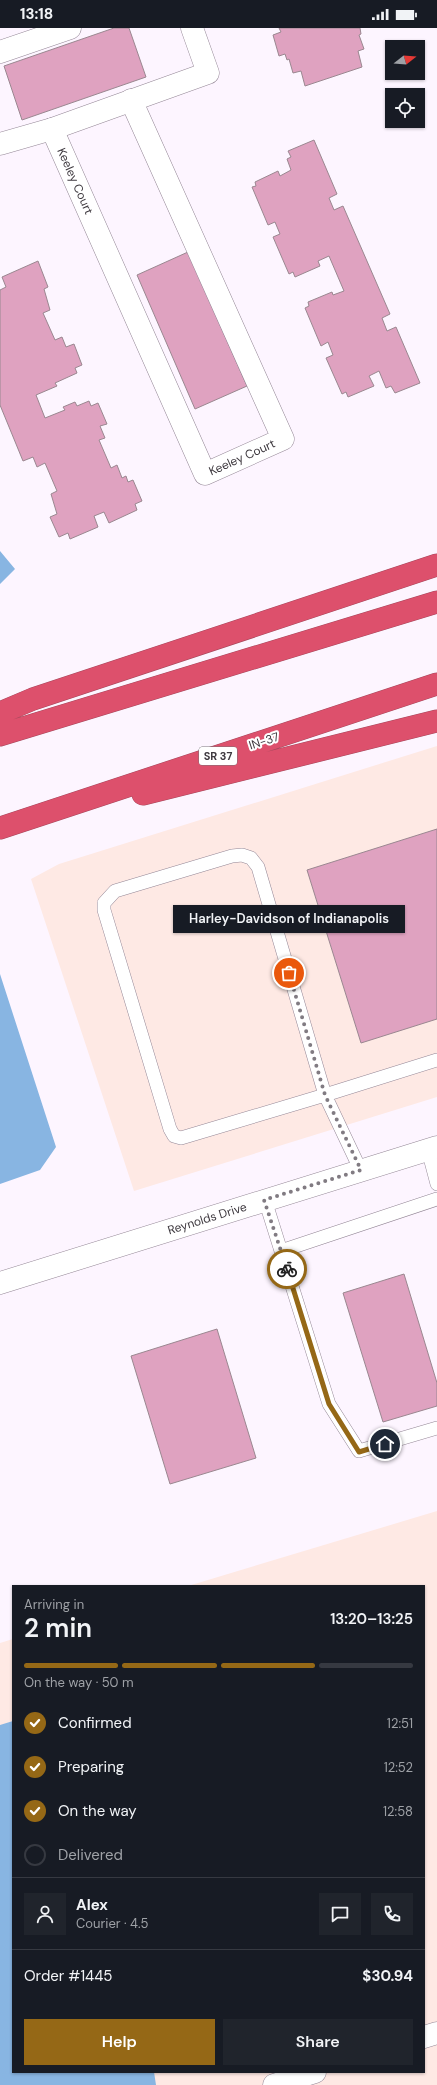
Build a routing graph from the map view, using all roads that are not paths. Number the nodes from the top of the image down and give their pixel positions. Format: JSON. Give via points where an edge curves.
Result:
{"nodes":[{"id":1,"x":70,"y":28,"type":"edge"},
{"id":2,"x":192,"y":28,"type":"edge"},
{"id":3,"x":0,"y":52,"type":"edge"},
{"id":4,"x":131,"y":100,"type":"junction"},
{"id":5,"x":52,"y":129,"type":"junction"},
{"id":6,"x":0,"y":144,"type":"edge"},
{"id":7,"x":437,"y":565,"type":"edge"},
{"id":8,"x":437,"y":602,"type":"edge"},
{"id":9,"x":437,"y":684,"type":"edge"},
{"id":10,"x":0,"y":713,"type":"edge"},
{"id":11,"x":437,"y":721,"type":"edge"},
{"id":12,"x":0,"y":736,"type":"edge"},
{"id":13,"x":0,"y":828,"type":"edge"},
{"id":14,"x":437,"y":1060,"type":"edge"},
{"id":15,"x":325,"y":1095,"type":"junction"},
{"id":16,"x":433,"y":1148,"type":"edge"},
{"id":17,"x":361,"y":1170,"type":"junction"},
{"id":18,"x":437,"y":1184,"type":"edge"},
{"id":19,"x":264,"y":1200,"type":"junction"},
{"id":20,"x":437,"y":1200,"type":"edge"},
{"id":21,"x":281,"y":1251,"type":"junction"},
{"id":22,"x":0,"y":1283,"type":"edge"},
{"id":23,"x":437,"y":1428,"type":"edge"},
{"id":24,"x":437,"y":2033,"type":"edge"},
{"id":25,"x":425,"y":2037,"type":"edge"},
{"id":26,"x":308,"y":2078,"type":"edge"},
{"id":27,"x":274,"y":2085,"type":"edge"}],
"edges":[{"from":1,"to":3,"type":"street"},
{"from":2,"to":4,"type":"street","via":[[208,73]]},
{"from":4,"to":5,"type":"street"},
{"from":4,"to":5,"type":"street","name":"Keeley Court","via":[[283,439],[205,474]]},
{"from":5,"to":6,"type":"street"},
{"from":7,"to":10,"type":"highway","via":[[33,699]]},
{"from":8,"to":12,"type":"highway"},
{"from":9,"to":13,"type":"highway","name":"IN-37","number":"SR 37"},
{"from":11,"to":13,"type":"highway","via":[[303,756]]},
{"from":14,"to":15,"type":"lane"},
{"from":15,"to":15,"type":"lane","via":[[188,1137],[174,1136],[104,910],[104,903],[109,897],[115,891],[232,856],[242,855],[250,858],[258,867]]},
{"from":15,"to":17,"type":"lane"},
{"from":16,"to":17,"type":"street","name":"Reynolds Drive"},
{"from":16,"to":18,"type":"lane"},
{"from":17,"to":19,"type":"street","name":"Reynolds Drive"},
{"from":19,"to":21,"type":"lane"},
{"from":19,"to":22,"type":"street","name":"Reynolds Drive"},
{"from":20,"to":21,"type":"lane"},
{"from":21,"to":23,"type":"lane","via":[[329,1404],[359,1452]]},
{"from":24,"to":25,"type":"street"},
{"from":26,"to":27,"type":"street"}]}
